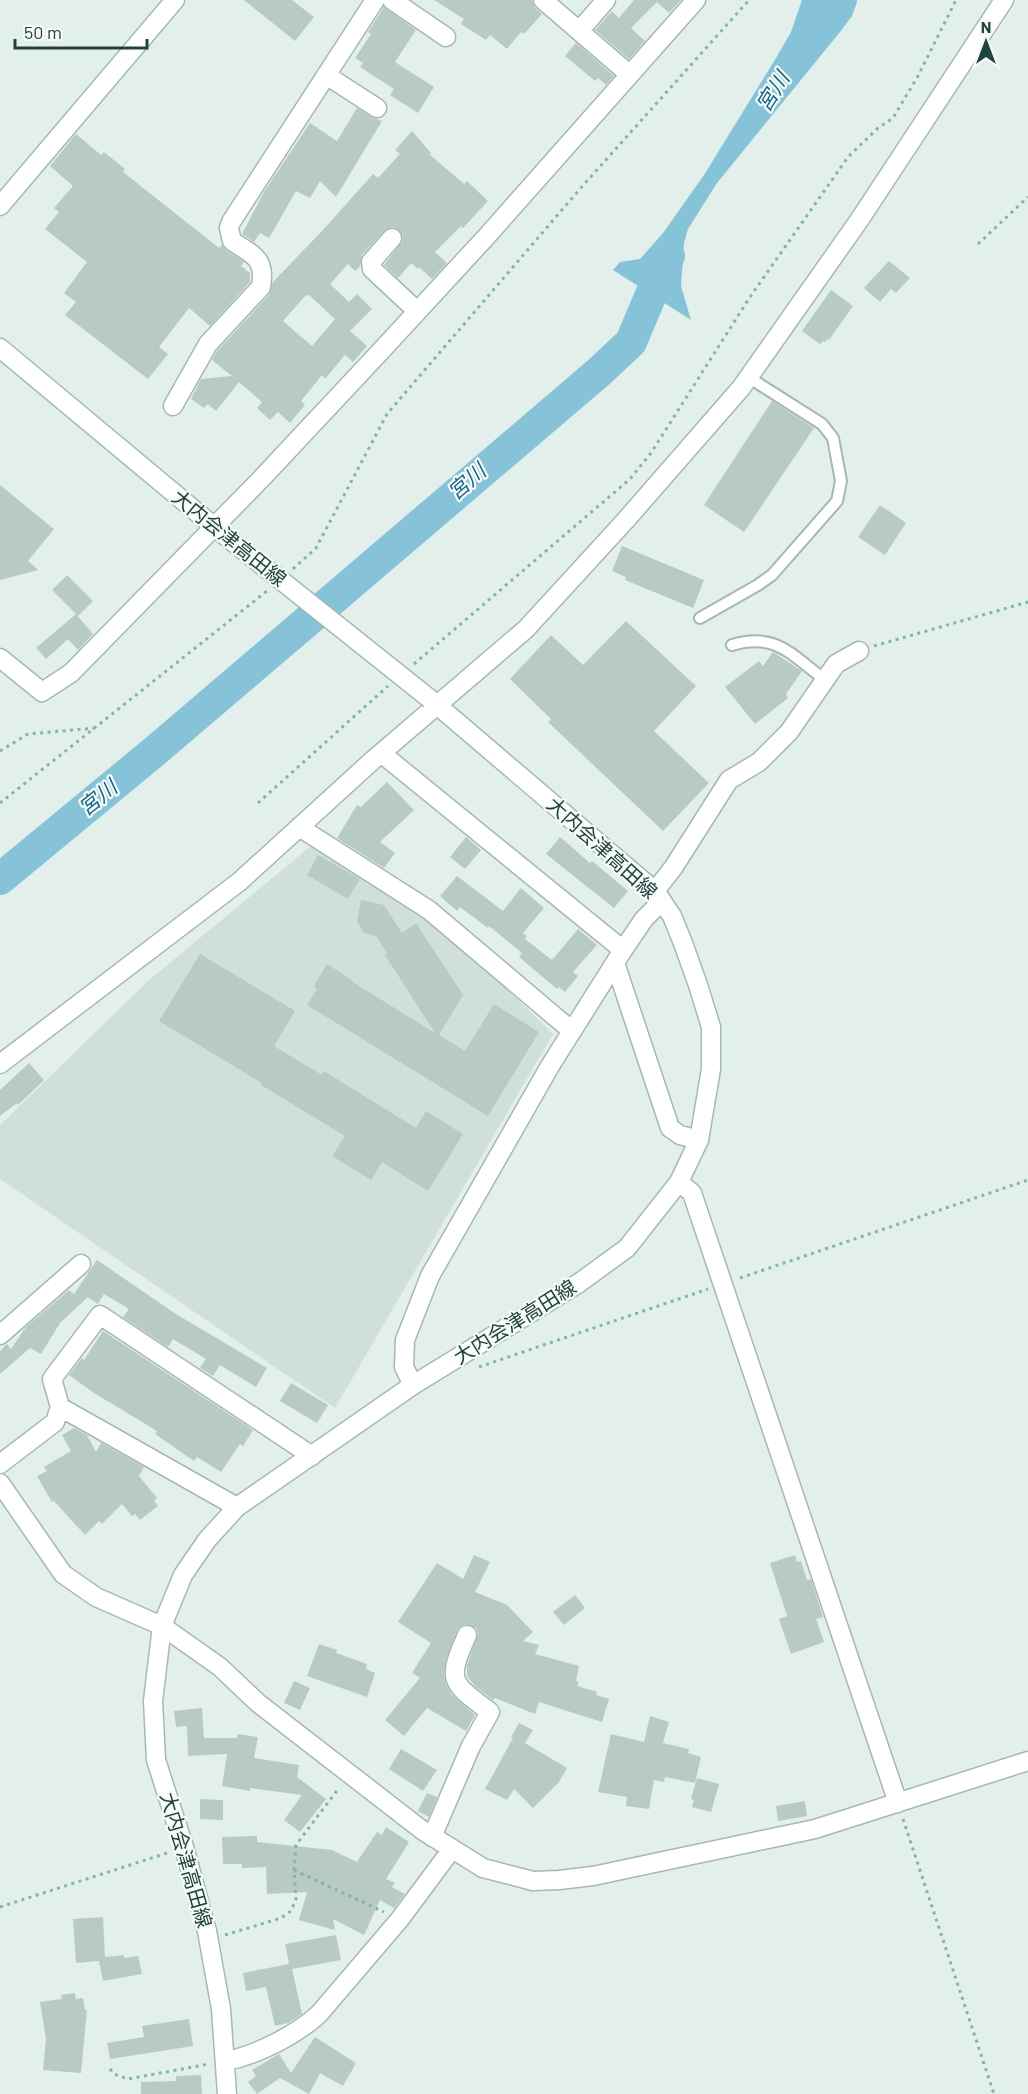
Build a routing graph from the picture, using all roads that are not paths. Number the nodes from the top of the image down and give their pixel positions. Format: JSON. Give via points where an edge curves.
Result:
{"nodes":[{"id":1,"x":175,"y":0,"type":"edge"},
{"id":2,"x":375,"y":0,"type":"edge"},
{"id":3,"x":392,"y":0,"type":"edge"},
{"id":4,"x":543,"y":0,"type":"edge"},
{"id":5,"x":606,"y":0,"type":"edge"},
{"id":6,"x":696,"y":0,"type":"edge"},
{"id":7,"x":1004,"y":0,"type":"edge"},
{"id":8,"x":579,"y":31,"type":"junction"},
{"id":9,"x":446,"y":37,"type":"dead end"},
{"id":10,"x":629,"y":74,"type":"junction"},
{"id":11,"x":326,"y":75,"type":"junction"},
{"id":12,"x":377,"y":108,"type":"dead end"},
{"id":13,"x":0,"y":206,"type":"edge"},
{"id":14,"x":392,"y":238,"type":"dead end"},
{"id":15,"x":417,"y":311,"type":"junction"},
{"id":16,"x":0,"y":348,"type":"edge"},
{"id":17,"x":748,"y":377,"type":"junction"},
{"id":18,"x":173,"y":406,"type":"dead end"},
{"id":19,"x":218,"y":530,"type":"junction"},
{"id":20,"x":700,"y":618,"type":"dead end"},
{"id":21,"x":732,"y":645,"type":"dead end"},
{"id":22,"x":859,"y":651,"type":"road end"},
{"id":23,"x":0,"y":658,"type":"edge"},
{"id":24,"x":824,"y":679,"type":"junction"},
{"id":25,"x":434,"y":702,"type":"junction"},
{"id":26,"x":381,"y":753,"type":"junction"},
{"id":27,"x":299,"y":828,"type":"junction"},
{"id":28,"x":659,"y":896,"type":"junction"},
{"id":29,"x":619,"y":956,"type":"junction"},
{"id":30,"x":572,"y":1031,"type":"junction"},
{"id":31,"x":0,"y":1064,"type":"edge"},
{"id":32,"x":699,"y":1140,"type":"junction"},
{"id":33,"x":679,"y":1182,"type":"junction"},
{"id":34,"x":81,"y":1264,"type":"dead end"},
{"id":35,"x":0,"y":1335,"type":"edge"},
{"id":36,"x":413,"y":1385,"type":"junction"},
{"id":37,"x":60,"y":1407,"type":"junction"},
{"id":38,"x":312,"y":1456,"type":"junction"},
{"id":39,"x":0,"y":1464,"type":"edge"},
{"id":40,"x":0,"y":1483,"type":"edge"},
{"id":41,"x":237,"y":1507,"type":"junction"},
{"id":42,"x":162,"y":1626,"type":"junction"},
{"id":43,"x":467,"y":1635,"type":"dead end"},
{"id":44,"x":1028,"y":1761,"type":"edge"},
{"id":45,"x":898,"y":1803,"type":"junction"},
{"id":46,"x":432,"y":1837,"type":"junction"},
{"id":47,"x":452,"y":1850,"type":"junction"},
{"id":48,"x":226,"y":2061,"type":"junction"},
{"id":49,"x":227,"y":2094,"type":"edge"}],
"edges":[{"from":1,"to":13,"type":"street"},
{"from":2,"to":11,"type":"street"},
{"from":3,"to":9,"type":"street"},
{"from":4,"to":8,"type":"street"},
{"from":5,"to":8,"type":"street"},
{"from":6,"to":10,"type":"street"},
{"from":7,"to":17,"type":"street","via":[[860,219]]},
{"from":8,"to":10,"type":"street"},
{"from":10,"to":15,"type":"street"},
{"from":11,"to":12,"type":"street"},
{"from":11,"to":18,"type":"street","via":[[229,228],[232,241],[262,266],[261,286],[208,344]]},
{"from":14,"to":15,"type":"street","via":[[371,262],[372,269]]},
{"from":15,"to":19,"type":"street"},
{"from":16,"to":19,"type":"street","name":"大内会津高田線"},
{"from":17,"to":20,"type":"lane","via":[[828,430],[841,482],[839,495],[772,574]]},
{"from":17,"to":25,"type":"street","via":[[526,629]]},
{"from":19,"to":23,"type":"street","via":[[70,673],[42,692]]},
{"from":19,"to":25,"type":"street","name":"大内会津高田線","bridge":true},
{"from":21,"to":24,"type":"lane","via":[[749,640],[771,642]]},
{"from":22,"to":24,"type":"street","via":[[836,664]]},
{"from":24,"to":28,"type":"street","via":[[789,732],[759,762],[729,780]]},
{"from":25,"to":26,"type":"street"},
{"from":25,"to":28,"type":"street","name":"大内会津高田線"},
{"from":26,"to":27,"type":"street"},
{"from":26,"to":29,"type":"street"},
{"from":27,"to":30,"type":"street","via":[[429,910]]},
{"from":27,"to":31,"type":"street","via":[[239,882]]},
{"from":28,"to":29,"type":"street"},
{"from":28,"to":32,"type":"street","name":"大内会津高田線","via":[[683,943],[711,1027],[711,1069]]},
{"from":29,"to":30,"type":"street"},
{"from":29,"to":32,"type":"street","via":[[670,1128]]},
{"from":30,"to":36,"type":"street","via":[[429,1276],[405,1340],[404,1367]]},
{"from":32,"to":33,"type":"street","name":"大内会津高田線"},
{"from":33,"to":36,"type":"street","name":"大内会津高田線","via":[[627,1248],[579,1283]]},
{"from":33,"to":45,"type":"street","via":[[692,1192]]},
{"from":34,"to":35,"type":"street"},
{"from":36,"to":38,"type":"street","name":"大内会津高田線"},
{"from":37,"to":38,"type":"street","via":[[52,1379],[100,1316]]},
{"from":37,"to":39,"type":"street","via":[[55,1422]]},
{"from":37,"to":41,"type":"street"},
{"from":38,"to":41,"type":"street","name":"大内会津高田線"},
{"from":40,"to":42,"type":"street","via":[[63,1574],[96,1597]]},
{"from":41,"to":42,"type":"street","name":"大内会津高田線","via":[[183,1575]]},
{"from":42,"to":46,"type":"street","via":[[220,1667],[258,1703]]},
{"from":42,"to":48,"type":"street","name":"大内会津高田線","via":[[153,1701],[156,1760],[209,1940]]},
{"from":43,"to":46,"type":"street","via":[[455,1661],[456,1680],[461,1690],[490,1712]]},
{"from":44,"to":45,"type":"street"},
{"from":45,"to":47,"type":"street","via":[[815,1829],[559,1880],[533,1881],[483,1868]]},
{"from":46,"to":47,"type":"street"},
{"from":47,"to":48,"type":"street","via":[[400,1919],[319,2014],[253,2054]]},
{"from":48,"to":49,"type":"street","name":"大内会津高田線"}]}
